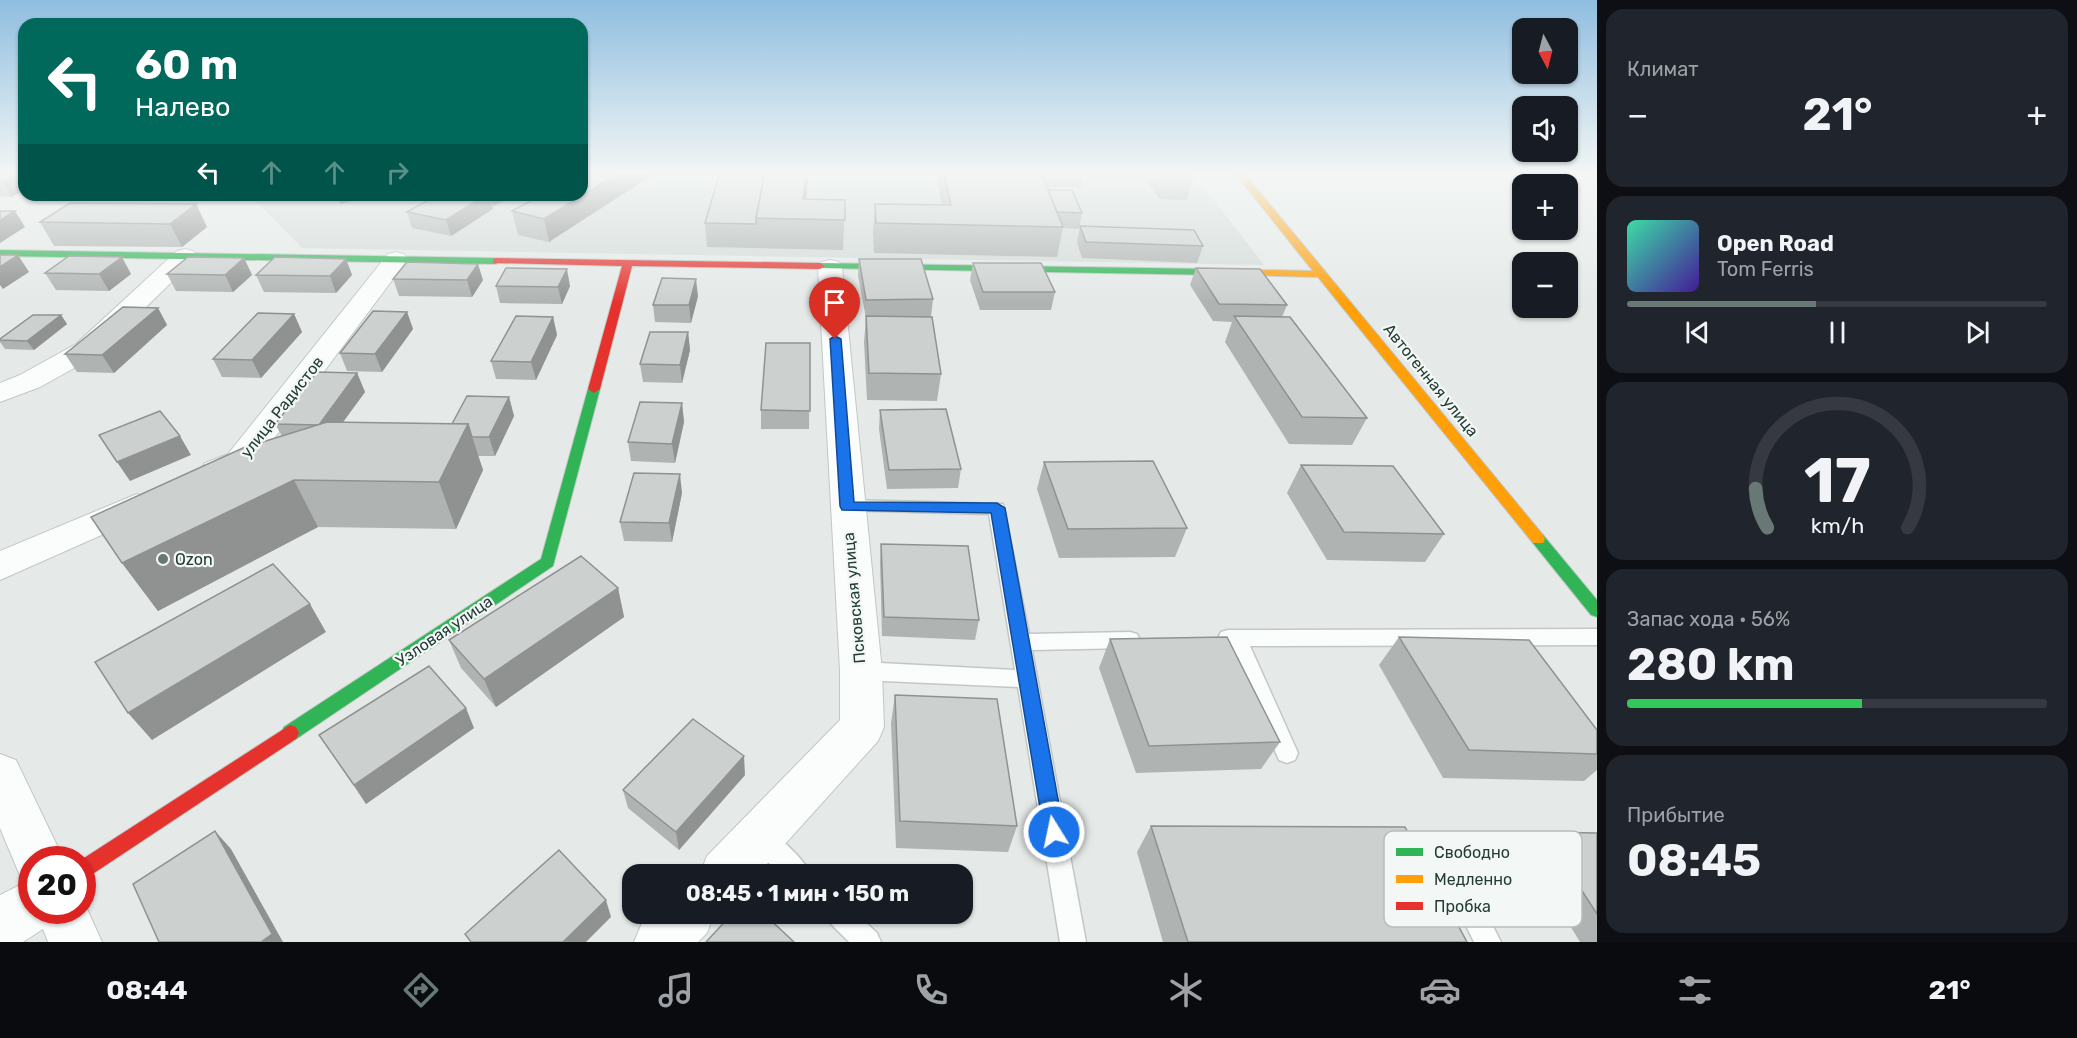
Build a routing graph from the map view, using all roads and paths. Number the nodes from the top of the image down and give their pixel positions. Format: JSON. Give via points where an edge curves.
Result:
{"nodes":[{"id":1,"x":1274,"y":216,"type":"edge"},
{"id":2,"x":0,"y":253,"type":"edge"},
{"id":3,"x":185,"y":256,"type":"junction"},
{"id":4,"x":396,"y":259,"type":"junction"},
{"id":5,"x":628,"y":263,"type":"junction"},
{"id":6,"x":830,"y":267,"type":"junction"},
{"id":7,"x":1321,"y":274,"type":"junction"},
{"id":8,"x":0,"y":393,"type":"edge"},
{"id":9,"x":847,"y":506,"type":"junction"},
{"id":10,"x":0,"y":566,"type":"edge"},
{"id":11,"x":1597,"y":610,"type":"edge"},
{"id":12,"x":1597,"y":637,"type":"edge"},
{"id":13,"x":1236,"y":638,"type":"junction"},
{"id":14,"x":1212,"y":639,"type":"edge"},
{"id":15,"x":1152,"y":640,"type":"edge"},
{"id":16,"x":1021,"y":642,"type":"junction"},
{"id":17,"x":861,"y":671,"type":"junction"},
{"id":18,"x":1027,"y":679,"type":"junction"},
{"id":19,"x":1287,"y":753,"type":"dead end"},
{"id":20,"x":0,"y":775,"type":"edge"},
{"id":21,"x":759,"y":837,"type":"junction"},
{"id":22,"x":33,"y":846,"type":"edge"},
{"id":23,"x":96,"y":862,"type":"edge"},
{"id":24,"x":733,"y":864,"type":"edge"},
{"id":25,"x":787,"y":864,"type":"edge"},
{"id":26,"x":18,"y":914,"type":"edge"},
{"id":27,"x":68,"y":924,"type":"edge"},
{"id":28,"x":678,"y":924,"type":"edge"},
{"id":29,"x":849,"y":924,"type":"edge"},
{"id":30,"x":0,"y":926,"type":"edge"},
{"id":31,"x":1480,"y":927,"type":"edge"},
{"id":32,"x":75,"y":942,"type":"edge"},
{"id":33,"x":661,"y":942,"type":"edge"},
{"id":34,"x":868,"y":942,"type":"edge"},
{"id":35,"x":1073,"y":942,"type":"edge"},
{"id":36,"x":1488,"y":942,"type":"edge"}],
"edges":[{"from":1,"to":7,"type":"street","name":"Автогенная улица"},
{"from":2,"to":3,"type":"street"},
{"from":3,"to":4,"type":"street"},
{"from":3,"to":8,"type":"street","via":[[86,350]]},
{"from":4,"to":5,"type":"street"},
{"from":4,"to":10,"type":"street","name":"улица Радистов","via":[[240,461]]},
{"from":5,"to":6,"type":"street"},
{"from":5,"to":23,"type":"street","name":"Узловая улица","via":[[548,562]]},
{"from":6,"to":7,"type":"street"},
{"from":6,"to":9,"type":"street","name":"Псковская улица"},
{"from":7,"to":11,"type":"street","name":"Автогенная улица"},
{"from":9,"to":16,"type":"lane","via":[[997,508]]},
{"from":9,"to":17,"type":"street","name":"Псковская улица"},
{"from":12,"to":13,"type":"lane"},
{"from":13,"to":14,"type":"lane"},
{"from":13,"to":19,"type":"lane"},
{"from":15,"to":16,"type":"lane"},
{"from":16,"to":18,"type":"lane"},
{"from":17,"to":18,"type":"lane"},
{"from":17,"to":21,"type":"street","name":"Псковская улица","via":[[862,727]]},
{"from":18,"to":35,"type":"lane"},
{"from":20,"to":22,"type":"street"},
{"from":21,"to":24,"type":"street","name":"Псковская улица"},
{"from":21,"to":25,"type":"lane"},
{"from":26,"to":30,"type":"street"},
{"from":27,"to":32,"type":"street"},
{"from":28,"to":33,"type":"street"},
{"from":29,"to":34,"type":"lane"},
{"from":31,"to":36,"type":"lane"}]}
